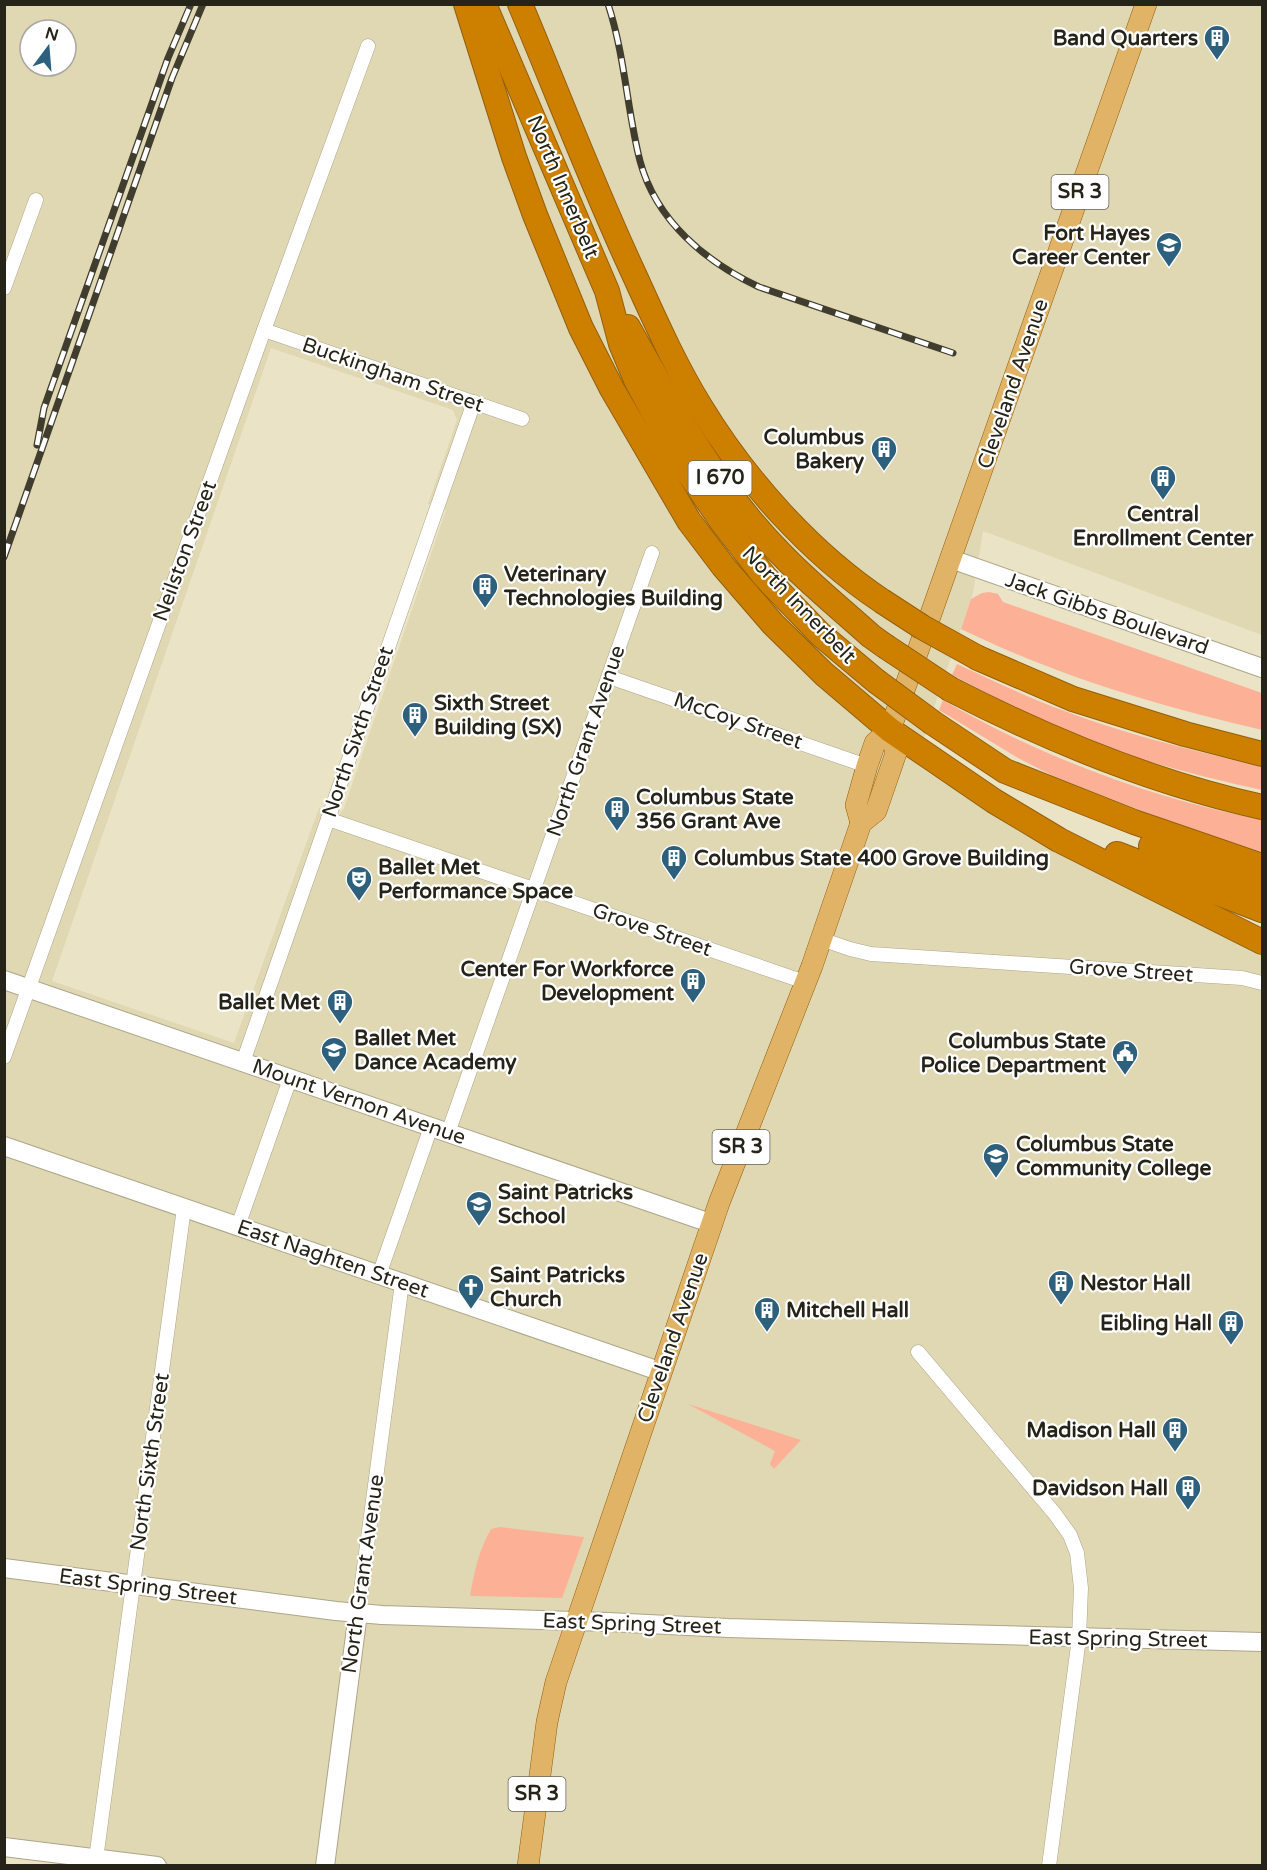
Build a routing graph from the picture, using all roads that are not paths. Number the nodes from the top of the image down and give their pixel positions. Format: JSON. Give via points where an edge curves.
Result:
{"nodes":[{"id":1,"x":466,"y":4,"type":"edge"},
{"id":2,"x":484,"y":4,"type":"edge"},
{"id":3,"x":520,"y":4,"type":"edge"},
{"id":4,"x":1146,"y":4,"type":"edge"},
{"id":5,"x":368,"y":46,"type":"dead end"},
{"id":6,"x":36,"y":200,"type":"dead end"},
{"id":7,"x":4,"y":288,"type":"edge"},
{"id":8,"x":607,"y":291,"type":"junction"},
{"id":9,"x":264,"y":330,"type":"junction"},
{"id":10,"x":474,"y":402,"type":"junction"},
{"id":11,"x":522,"y":419,"type":"dead end"},
{"id":12,"x":652,"y":553,"type":"dead end"},
{"id":13,"x":951,"y":559,"type":"junction"},
{"id":14,"x":1263,"y":668,"type":"edge"},
{"id":15,"x":609,"y":677,"type":"junction"},
{"id":16,"x":890,"y":729,"type":"junction"},
{"id":17,"x":1263,"y":754,"type":"edge"},
{"id":18,"x":867,"y":766,"type":"junction"},
{"id":19,"x":1005,"y":771,"type":"junction"},
{"id":20,"x":994,"y":801,"type":"junction"},
{"id":21,"x":1263,"y":807,"type":"edge"},
{"id":22,"x":328,"y":819,"type":"junction"},
{"id":23,"x":861,"y":823,"type":"junction"},
{"id":24,"x":1263,"y":866,"type":"edge"},
{"id":25,"x":1263,"y":887,"type":"edge"},
{"id":26,"x":534,"y":890,"type":"junction"},
{"id":27,"x":1263,"y":910,"type":"edge"},
{"id":28,"x":821,"y":939,"type":"junction"},
{"id":29,"x":1263,"y":942,"type":"edge"},
{"id":30,"x":4,"y":980,"type":"edge"},
{"id":31,"x":805,"y":982,"type":"junction"},
{"id":32,"x":1263,"y":983,"type":"edge"},
{"id":33,"x":29,"y":989,"type":"junction"},
{"id":34,"x":4,"y":1057,"type":"edge"},
{"id":35,"x":243,"y":1062,"type":"junction"},
{"id":36,"x":290,"y":1079,"type":"junction"},
{"id":37,"x":440,"y":1130,"type":"junction"},
{"id":38,"x":4,"y":1146,"type":"edge"},
{"id":39,"x":184,"y":1208,"type":"junction"},
{"id":40,"x":713,"y":1224,"type":"junction"},
{"id":41,"x":238,"y":1226,"type":"junction"},
{"id":42,"x":379,"y":1275,"type":"junction"},
{"id":43,"x":402,"y":1282,"type":"junction"},
{"id":44,"x":918,"y":1352,"type":"dead end"},
{"id":45,"x":662,"y":1372,"type":"junction"},
{"id":46,"x":4,"y":1568,"type":"edge"},
{"id":47,"x":133,"y":1586,"type":"junction"},
{"id":48,"x":358,"y":1613,"type":"junction"},
{"id":49,"x":576,"y":1621,"type":"junction"},
{"id":50,"x":1079,"y":1638,"type":"junction"},
{"id":51,"x":1263,"y":1642,"type":"edge"},
{"id":52,"x":4,"y":1847,"type":"edge"},
{"id":53,"x":96,"y":1859,"type":"junction"},
{"id":54,"x":117,"y":1864,"type":"edge"},
{"id":55,"x":157,"y":1866,"type":"edge"},
{"id":56,"x":325,"y":1866,"type":"edge"},
{"id":57,"x":528,"y":1866,"type":"edge"},
{"id":58,"x":1049,"y":1866,"type":"edge"}],
"edges":[{"from":1,"to":16,"type":"highway","via":[[514,157],[581,328],[689,521],[773,624],[824,674]]},
{"from":2,"to":8,"type":"highway","name":"North Innerbelt","number":"I 670"},
{"from":3,"to":17,"type":"highway","name":"North Innerbelt","bridge":true,"via":[[608,218],[658,327],[700,407],[775,507],[863,588],[978,658],[1073,699]]},
{"from":4,"to":13,"type":"main road","name":"Cleveland Avenue","number":"SR 3"},
{"from":5,"to":9,"type":"street","name":"Neilston Street"},
{"from":6,"to":7,"type":"street"},
{"from":8,"to":19,"type":"highway","name":"North Innerbelt","bridge":true,"via":[[621,344],[636,380],[677,456],[765,577],[820,634],[904,704]]},
{"from":8,"to":21,"type":"highway","number":"I 670","bridge":true,"via":[[703,454],[742,509],[781,554],[871,636],[996,713],[1155,777]]},
{"from":9,"to":10,"type":"street","name":"Buckingham Street"},
{"from":9,"to":33,"type":"street","name":"Neilston Street"},
{"from":10,"to":11,"type":"street","name":"Buckingham Street"},
{"from":10,"to":22,"type":"street","name":"North Sixth Street"},
{"from":12,"to":15,"type":"street","name":"North Grant Avenue"},
{"from":13,"to":14,"type":"main road","name":"Jack Gibbs Boulevard"},
{"from":13,"to":16,"type":"main road","name":"Cleveland Avenue","number":"SR 3"},
{"from":15,"to":18,"type":"street","name":"McCoy Street"},
{"from":15,"to":26,"type":"street","name":"North Grant Avenue"},
{"from":16,"to":18,"type":"main road","name":"Cleveland Avenue","number":"SR 3","via":[[875,743]]},
{"from":16,"to":20,"type":"highway"},
{"from":16,"to":23,"type":"main road","name":"Cleveland Avenue","number":"SR 3","via":[[896,753],[876,811]]},
{"from":18,"to":23,"type":"main road","name":"Cleveland Avenue","number":"SR 3","via":[[856,805]]},
{"from":19,"to":24,"type":"highway","name":"North Innerbelt","via":[[1134,822]]},
{"from":19,"to":25,"type":"highway","via":[[1099,824]]},
{"from":20,"to":27,"type":"highway"},
{"from":20,"to":29,"type":"highway","via":[[1059,840]]},
{"from":22,"to":26,"type":"street","name":"Grove Street"},
{"from":22,"to":35,"type":"street","name":"North Sixth Street"},
{"from":23,"to":28,"type":"main road","name":"Cleveland Avenue","number":"SR 3"},
{"from":26,"to":31,"type":"street","name":"Grove Street"},
{"from":26,"to":37,"type":"street","name":"North Grant Avenue"},
{"from":28,"to":31,"type":"main road","name":"Cleveland Avenue","number":"SR 3"},
{"from":28,"to":32,"type":"street","name":"Grove Street","via":[[871,954],[1233,977]]},
{"from":30,"to":33,"type":"main road","name":"Mount Vernon Avenue"},
{"from":31,"to":40,"type":"main road","name":"Cleveland Avenue","number":"SR 3"},
{"from":33,"to":34,"type":"street","name":"Neilston Street"},
{"from":33,"to":35,"type":"main road","name":"Mount Vernon Avenue"},
{"from":35,"to":36,"type":"main road","name":"Mount Vernon Avenue"},
{"from":36,"to":37,"type":"main road","name":"Mount Vernon Avenue"},
{"from":36,"to":41,"type":"street"},
{"from":37,"to":40,"type":"main road","name":"Mount Vernon Avenue"},
{"from":37,"to":42,"type":"street","name":"North Grant Avenue"},
{"from":38,"to":39,"type":"main road","name":"East Naghten Street"},
{"from":39,"to":41,"type":"main road","name":"East Naghten Street"},
{"from":39,"to":47,"type":"street","name":"North Sixth Street"},
{"from":40,"to":45,"type":"main road","name":"Cleveland Avenue","number":"SR 3"},
{"from":41,"to":42,"type":"main road","name":"East Naghten Street"},
{"from":42,"to":43,"type":"main road","name":"East Naghten Street"},
{"from":43,"to":45,"type":"main road","name":"East Naghten Street"},
{"from":43,"to":48,"type":"street","name":"North Grant Avenue"},
{"from":44,"to":50,"type":"street","via":[[1002,1448],[1070,1535],[1080,1570]]},
{"from":45,"to":49,"type":"main road","name":"Cleveland Avenue","number":"SR 3"},
{"from":46,"to":47,"type":"main road","name":"East Spring Street"},
{"from":47,"to":48,"type":"main road","name":"East Spring Street"},
{"from":47,"to":53,"type":"street","name":"North Sixth Street"},
{"from":48,"to":49,"type":"main road","name":"East Spring Street"},
{"from":48,"to":56,"type":"main road","name":"North Grant Avenue"},
{"from":49,"to":50,"type":"main road","name":"East Spring Street"},
{"from":49,"to":57,"type":"main road","name":"Cleveland Avenue","number":"SR 3","via":[[549,1707]]},
{"from":50,"to":51,"type":"main road","name":"East Spring Street"},
{"from":50,"to":58,"type":"street"},
{"from":52,"to":53,"type":"main road"},
{"from":53,"to":54,"type":"main road"},
{"from":54,"to":55,"type":"main road"}]}
